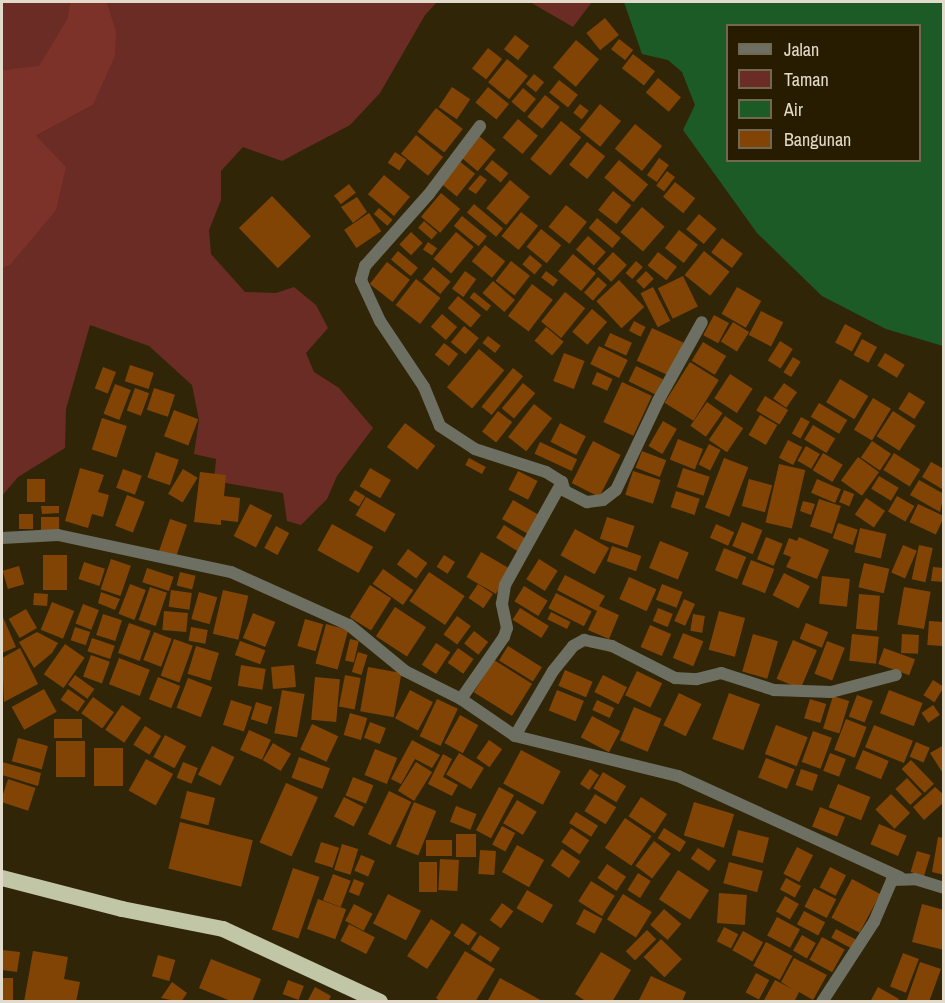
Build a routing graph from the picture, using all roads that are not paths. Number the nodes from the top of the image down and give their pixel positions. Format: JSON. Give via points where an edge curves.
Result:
{"nodes":[{"id":1,"x":480,"y":126,"type":"dead end"},
{"id":2,"x":702,"y":322,"type":"dead end"},
{"id":3,"x":562,"y":482,"type":"junction"},
{"id":4,"x":2,"y":538,"type":"edge"},
{"id":5,"x":896,"y":675,"type":"dead end"},
{"id":6,"x":461,"y":699,"type":"junction"},
{"id":7,"x":515,"y":736,"type":"junction"},
{"id":8,"x":900,"y":877,"type":"junction"},
{"id":9,"x":2,"y":878,"type":"edge"},
{"id":10,"x":944,"y":888,"type":"edge"},
{"id":11,"x":380,"y":1002,"type":"edge"},
{"id":12,"x":822,"y":1002,"type":"edge"}],
"edges":[{"from":1,"to":3,"type":"street","via":[[429,194],[365,266],[362,287],[424,387],[440,426],[475,449],[546,472]]},
{"from":2,"to":3,"type":"street","via":[[616,490],[603,500],[587,502],[566,491]]},
{"from":3,"to":6,"type":"street","via":[[505,585],[504,637]]},
{"from":4,"to":6,"type":"street","via":[[58,535],[231,572],[349,625],[405,670]]},
{"from":5,"to":7,"type":"street","via":[[831,692],[774,690],[721,673],[697,679],[675,678],[612,646],[584,640],[573,646],[553,671]]},
{"from":6,"to":7,"type":"street"},
{"from":7,"to":8,"type":"street","via":[[678,776]]},
{"from":8,"to":10,"type":"street"},
{"from":8,"to":12,"type":"street","via":[[892,880],[874,922]]},
{"from":9,"to":11,"type":"highway","via":[[122,909],[223,929]]}]}
